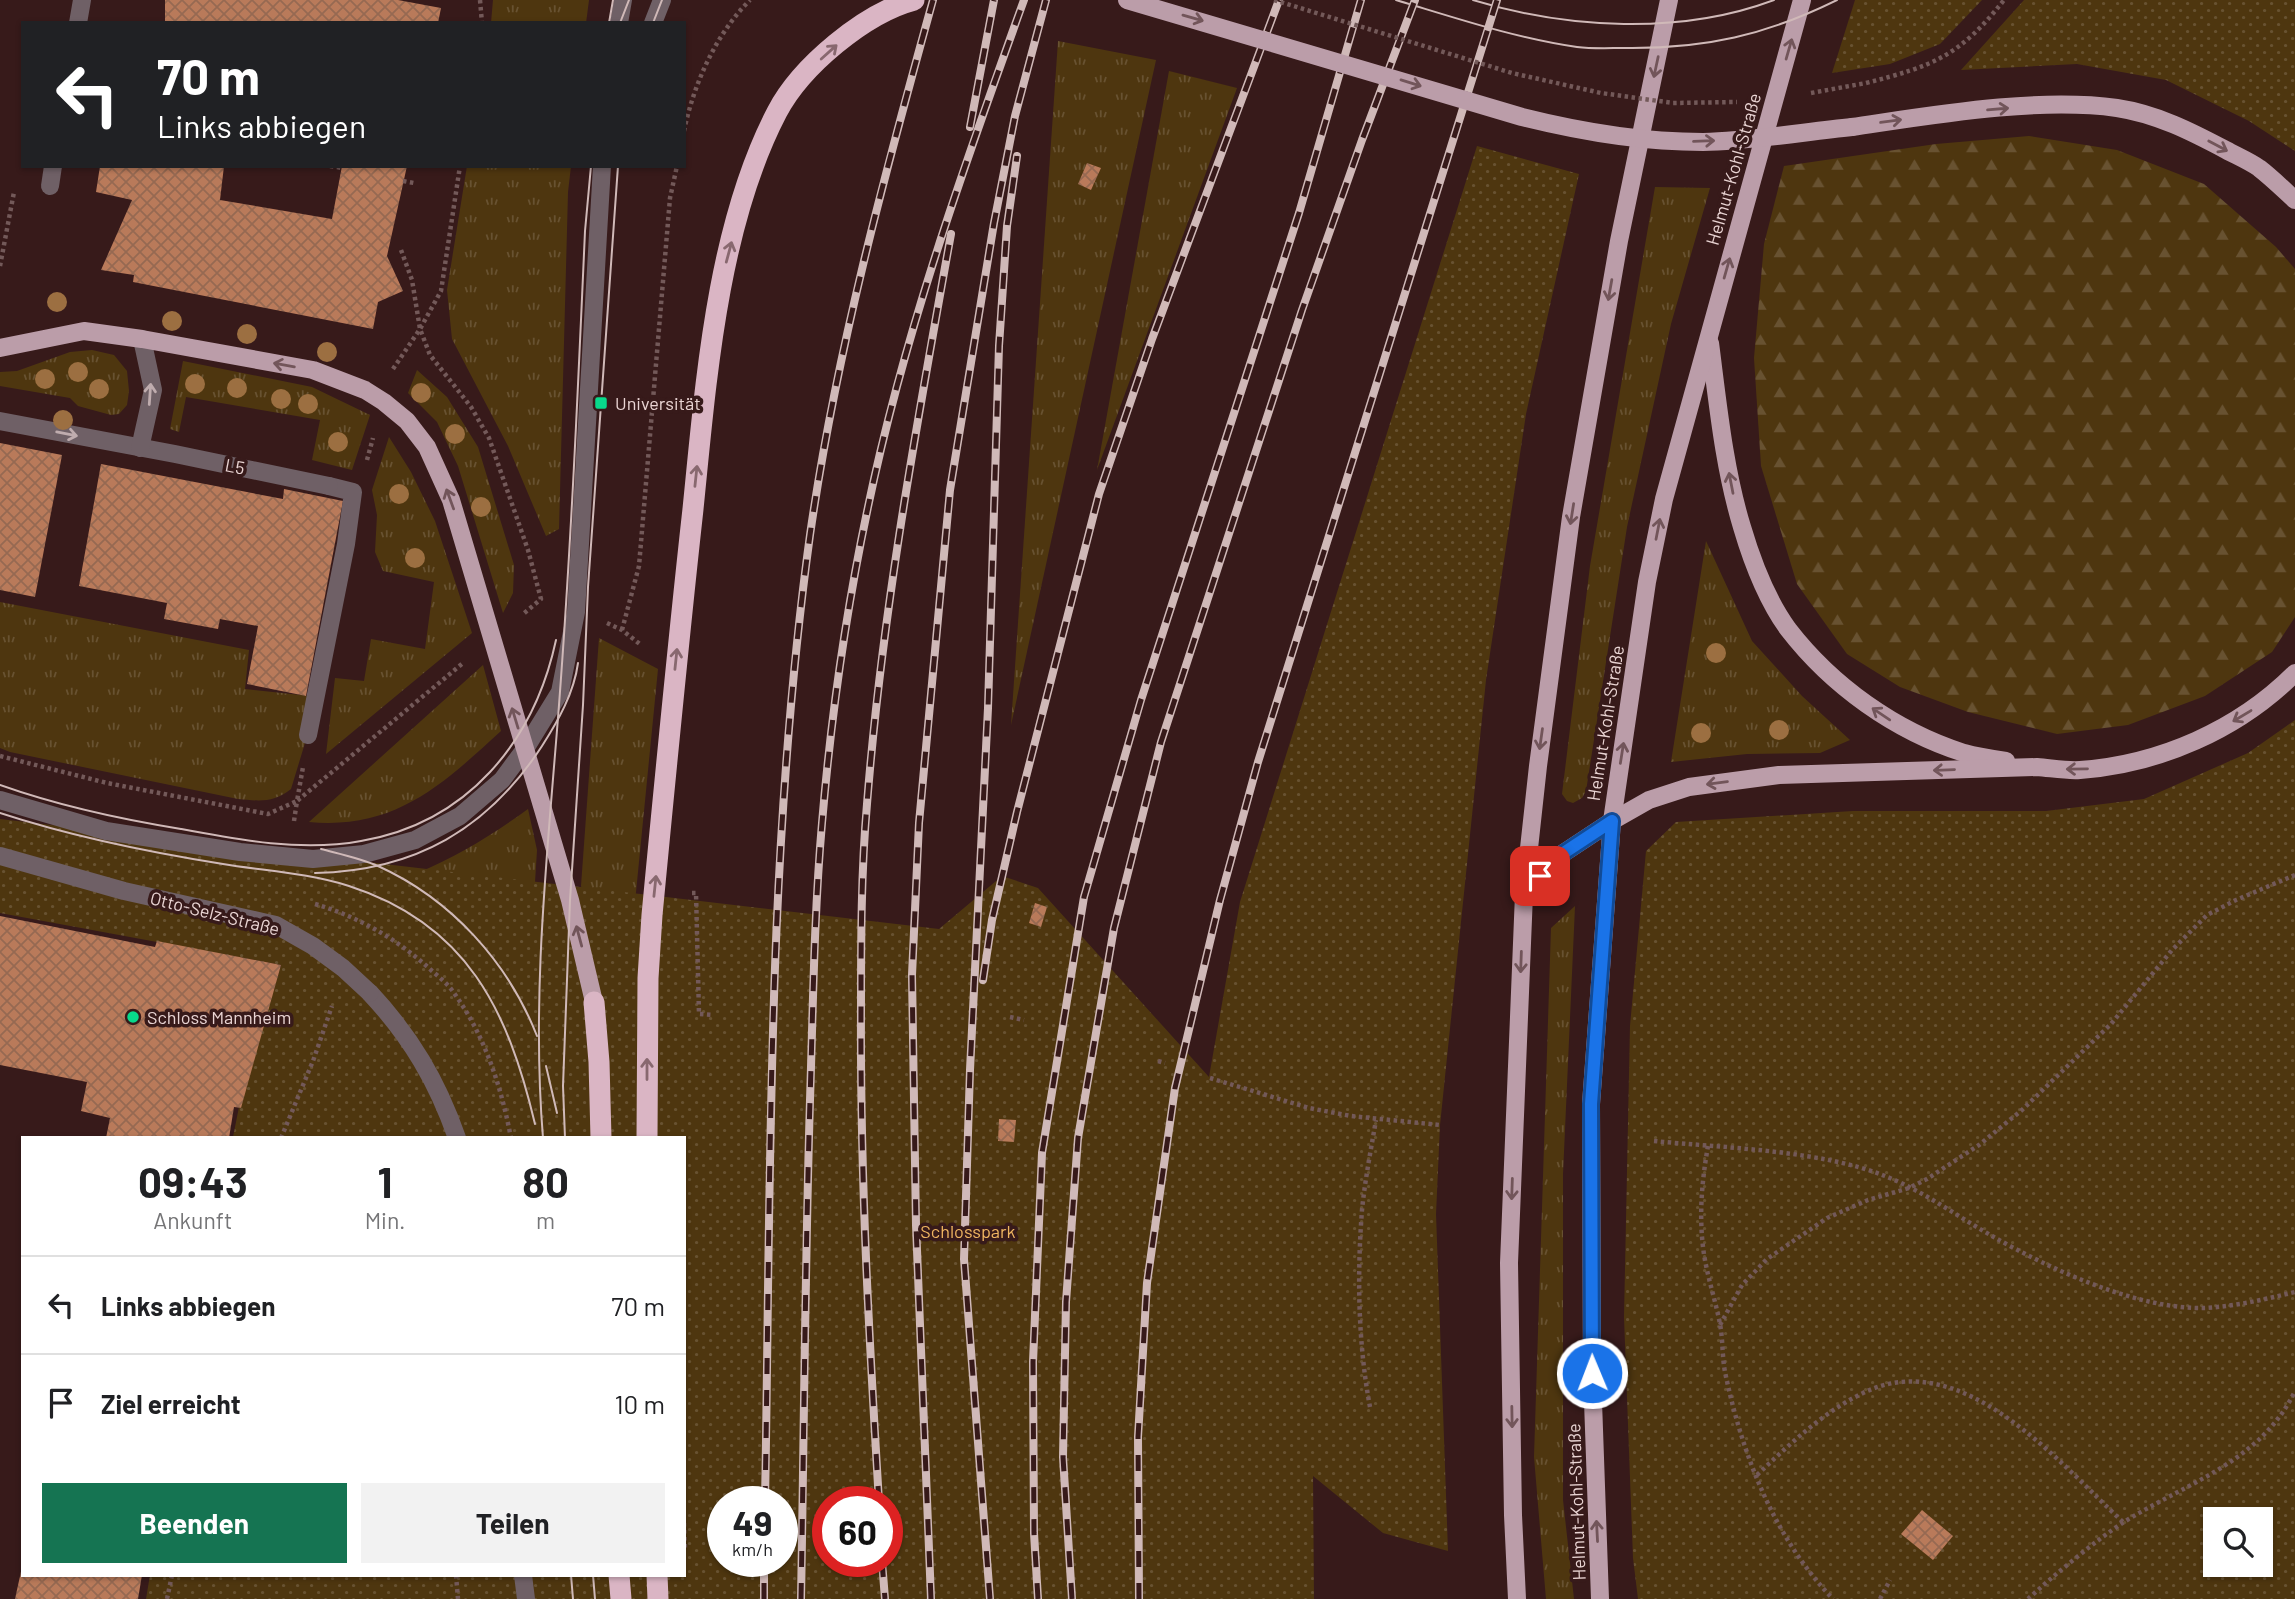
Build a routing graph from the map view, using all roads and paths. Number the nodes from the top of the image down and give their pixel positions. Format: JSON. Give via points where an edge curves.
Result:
{"nodes":[{"id":1,"x":82,"y":0,"type":"edge"},
{"id":2,"x":480,"y":0,"type":"edge"},
{"id":3,"x":623,"y":0,"type":"edge"},
{"id":4,"x":662,"y":0,"type":"edge"},
{"id":5,"x":750,"y":0,"type":"edge"},
{"id":6,"x":914,"y":0,"type":"edge"},
{"id":7,"x":1127,"y":0,"type":"edge"},
{"id":8,"x":1274,"y":0,"type":"edge"},
{"id":9,"x":1670,"y":0,"type":"edge"},
{"id":10,"x":1802,"y":0,"type":"edge"},
{"id":11,"x":2004,"y":0,"type":"edge"},
{"id":12,"x":78,"y":21,"type":"edge"},
{"id":13,"x":482,"y":21,"type":"edge"},
{"id":14,"x":619,"y":21,"type":"edge"},
{"id":15,"x":654,"y":21,"type":"edge"},
{"id":16,"x":1799,"y":95,"type":"dead end"},
{"id":17,"x":1746,"y":101,"type":"dead end"},
{"id":18,"x":686,"y":125,"type":"edge"},
{"id":19,"x":53,"y":168,"type":"edge"},
{"id":20,"x":460,"y":168,"type":"edge"},
{"id":21,"x":677,"y":168,"type":"edge"},
{"id":22,"x":602,"y":169,"type":"edge"},
{"id":23,"x":403,"y":181,"type":"dead end"},
{"id":24,"x":414,"y":183,"type":"dead end"},
{"id":25,"x":50,"y":186,"type":"dead end"},
{"id":26,"x":2295,"y":200,"type":"edge"},
{"id":27,"x":12,"y":203,"type":"dead end"},
{"id":28,"x":401,"y":250,"type":"dead end"},
{"id":29,"x":0,"y":266,"type":"edge"},
{"id":30,"x":420,"y":329,"type":"junction"},
{"id":31,"x":1709,"y":334,"type":"junction"},
{"id":32,"x":142,"y":339,"type":"junction"},
{"id":33,"x":0,"y":348,"type":"edge"},
{"id":34,"x":384,"y":402,"type":"junction"},
{"id":35,"x":0,"y":421,"type":"edge"},
{"id":36,"x":140,"y":448,"type":"junction"},
{"id":37,"x":491,"y":639,"type":"junction"},
{"id":38,"x":651,"y":653,"type":"dead end"},
{"id":39,"x":2295,"y":673,"type":"edge"},
{"id":40,"x":309,"y":735,"type":"joint"},
{"id":41,"x":525,"y":750,"type":"junction"},
{"id":42,"x":0,"y":756,"type":"edge"},
{"id":43,"x":2037,"y":768,"type":"junction"},
{"id":44,"x":0,"y":800,"type":"edge"},
{"id":45,"x":297,"y":801,"type":"junction"},
{"id":46,"x":248,"y":810,"type":"junction"},
{"id":47,"x":237,"y":815,"type":"dead end"},
{"id":48,"x":1612,"y":821,"type":"junction"},
{"id":49,"x":0,"y":856,"type":"edge"},
{"id":50,"x":288,"y":858,"type":"junction"},
{"id":51,"x":2295,"y":875,"type":"edge"},
{"id":52,"x":1524,"y":894,"type":"junction"},
{"id":53,"x":697,"y":922,"type":"dead end"},
{"id":54,"x":276,"y":925,"type":"junction"},
{"id":55,"x":343,"y":968,"type":"junction"},
{"id":56,"x":594,"y":1003,"type":"joint"},
{"id":57,"x":713,"y":1015,"type":"dead end"},
{"id":58,"x":1010,"y":1017,"type":"dead end"},
{"id":59,"x":1024,"y":1020,"type":"dead end"},
{"id":60,"x":1158,"y":1061,"type":"dead end"},
{"id":61,"x":1166,"y":1063,"type":"dead end"},
{"id":62,"x":1210,"y":1078,"type":"dead end"},
{"id":63,"x":1376,"y":1120,"type":"junction"},
{"id":64,"x":1440,"y":1125,"type":"dead end"},
{"id":65,"x":282,"y":1136,"type":"edge"},
{"id":66,"x":456,"y":1136,"type":"edge"},
{"id":67,"x":511,"y":1136,"type":"edge"},
{"id":68,"x":601,"y":1136,"type":"edge"},
{"id":69,"x":647,"y":1136,"type":"edge"},
{"id":70,"x":1654,"y":1141,"type":"dead end"},
{"id":71,"x":1708,"y":1146,"type":"junction"},
{"id":72,"x":1909,"y":1188,"type":"junction"},
{"id":73,"x":2295,"y":1292,"type":"edge"},
{"id":74,"x":1720,"y":1325,"type":"junction"},
{"id":75,"x":2295,"y":1391,"type":"edge"},
{"id":76,"x":1370,"y":1407,"type":"dead end"},
{"id":77,"x":1757,"y":1475,"type":"junction"},
{"id":78,"x":2124,"y":1523,"type":"junction"},
{"id":79,"x":172,"y":1577,"type":"edge"},
{"id":80,"x":456,"y":1577,"type":"edge"},
{"id":81,"x":523,"y":1577,"type":"edge"},
{"id":82,"x":620,"y":1577,"type":"edge"},
{"id":83,"x":657,"y":1577,"type":"edge"},
{"id":84,"x":1890,"y":1580,"type":"dead end"},
{"id":85,"x":167,"y":1599,"type":"edge"},
{"id":86,"x":458,"y":1599,"type":"edge"},
{"id":87,"x":526,"y":1599,"type":"edge"},
{"id":88,"x":621,"y":1599,"type":"edge"},
{"id":89,"x":658,"y":1599,"type":"edge"},
{"id":90,"x":1517,"y":1599,"type":"edge"},
{"id":91,"x":1600,"y":1599,"type":"edge"},
{"id":92,"x":1833,"y":1599,"type":"edge"},
{"id":93,"x":1880,"y":1599,"type":"edge"},
{"id":94,"x":2028,"y":1599,"type":"edge"}],
"edges":[{"from":1,"to":12,"type":"street"},
{"from":2,"to":13,"type":"path"},
{"from":3,"to":14,"type":"street"},
{"from":4,"to":15,"type":"street"},
{"from":5,"to":18,"type":"path","via":[[721,36]]},
{"from":69,"to":6,"type":"highway","one_way":true,"via":[[652,915],[703,415],[722,281],[752,167],[779,109],[805,73],[850,33],[892,6]]},
{"from":7,"to":26,"type":"main road","one_way":true,"bridge":true,"via":[[1522,117],[1576,130],[1665,141],[1705,142],[2021,107],[2118,108],[2157,117],[2193,133],[2258,167]]},
{"from":8,"to":17,"type":"path","bridge":true,"via":[[1512,73],[1601,93],[1673,103]]},
{"from":9,"to":52,"type":"main road","one_way":true,"via":[[1619,241],[1571,517]]},
{"from":31,"to":10,"type":"main road","name":"Helmut-Kohl-Straße","one_way":true},
{"from":11,"to":16,"type":"path","bridge":true,"via":[[1981,28],[1950,54],[1916,71]]},
{"from":19,"to":25,"type":"street"},
{"from":20,"to":30,"type":"path","via":[[441,291]]},
{"from":21,"to":38,"type":"path","via":[[670,198],[639,566],[622,630]]},
{"from":22,"to":41,"type":"street","via":[[576,612],[560,692]]},
{"from":23,"to":24,"type":"path"},
{"from":27,"to":29,"type":"path"},
{"from":28,"to":30,"type":"path","via":[[412,280]]},
{"from":30,"to":34,"type":"path","via":[[391,374]]},
{"from":30,"to":37,"type":"path","via":[[430,355],[489,438],[541,599]]},
{"from":43,"to":31,"type":"main road","one_way":true,"via":[[1966,753],[1889,719],[1850,692],[1787,627],[1765,587],[1732,490]]},
{"from":48,"to":31,"type":"main road","name":"Helmut-Kohl-Straße","one_way":true,"via":[[1647,582]]},
{"from":32,"to":33,"type":"main road","via":[[84,331]]},
{"from":34,"to":32,"type":"main road","one_way":true,"via":[[313,370]]},
{"from":36,"to":32,"type":"street","one_way":true,"via":[[153,390]]},
{"from":37,"to":34,"type":"main road","one_way":true,"via":[[438,468],[407,421]]},
{"from":35,"to":36,"type":"street","name":"L5","one_way":true},
{"from":36,"to":40,"type":"street","name":"L5","via":[[353,492]]},
{"from":41,"to":37,"type":"main road","one_way":true},
{"from":37,"to":45,"type":"path"},
{"from":39,"to":43,"type":"main road","one_way":true,"via":[[2257,707],[2205,737],[2157,755],[2078,770]]},
{"from":40,"to":45,"type":"path"},
{"from":41,"to":50,"type":"street","via":[[502,780],[460,816],[415,840],[364,854]]},
{"from":56,"to":41,"type":"main road","one_way":true,"via":[[570,900]]},
{"from":42,"to":46,"type":"path","via":[[107,783]]},
{"from":43,"to":48,"type":"main road","one_way":true,"via":[[1779,775],[1689,786],[1649,800]]},
{"from":44,"to":50,"type":"street","via":[[106,831]]},
{"from":45,"to":46,"type":"path","via":[[268,814]]},
{"from":45,"to":50,"type":"path"},
{"from":46,"to":47,"type":"path"},
{"from":48,"to":52,"type":"main road","via":[[1556,858]]},
{"from":91,"to":48,"type":"main road","name":"Helmut-Kohl-Straße","one_way":true,"via":[[1592,1373],[1591,1104]]},
{"from":49,"to":54,"type":"street","name":"Otto-Selz-Straße","via":[[124,891]]},
{"from":51,"to":72,"type":"path","via":[[2207,915],[2111,1024],[2022,1110],[1965,1155]]},
{"from":52,"to":90,"type":"main road","one_way":true,"via":[[1509,1263]]},
{"from":53,"to":57,"type":"path","via":[[699,1014]]},
{"from":54,"to":55,"type":"street","name":"Otto-Selz-Straße"},
{"from":54,"to":67,"type":"path","via":[[281,899],[339,911],[382,932],[453,990],[488,1055]]},
{"from":55,"to":65,"type":"path","via":[[313,1061]]},
{"from":55,"to":66,"type":"street","name":"Otto-Selz-Straße","via":[[397,1022],[423,1062]]},
{"from":56,"to":68,"type":"highway"},
{"from":58,"to":59,"type":"path"},
{"from":60,"to":61,"type":"path"},
{"from":62,"to":63,"type":"path","via":[[1310,1108]]},
{"from":63,"to":64,"type":"path"},
{"from":63,"to":76,"type":"path","via":[[1362,1209],[1360,1288],[1363,1368]]},
{"from":70,"to":71,"type":"path"},
{"from":71,"to":72,"type":"path","via":[[1822,1160],[1885,1176]]},
{"from":71,"to":74,"type":"path","via":[[1700,1208],[1703,1248]]},
{"from":72,"to":73,"type":"path","via":[[2034,1260],[2083,1281],[2162,1304],[2204,1308]]},
{"from":72,"to":74,"type":"path","via":[[1827,1218],[1783,1246],[1742,1285]]},
{"from":74,"to":77,"type":"path","via":[[1736,1419]]},
{"from":75,"to":78,"type":"path","via":[[2275,1423],[2247,1451]]},
{"from":77,"to":78,"type":"path","via":[[1835,1408],[1882,1385],[1917,1382],[1982,1401],[2031,1436]]},
{"from":77,"to":92,"type":"path","via":[[1783,1534]]},
{"from":78,"to":94,"type":"path"},
{"from":79,"to":85,"type":"path"},
{"from":80,"to":86,"type":"path"},
{"from":81,"to":87,"type":"street"},
{"from":82,"to":88,"type":"highway"},
{"from":83,"to":89,"type":"highway"},
{"from":84,"to":93,"type":"path"}]}
